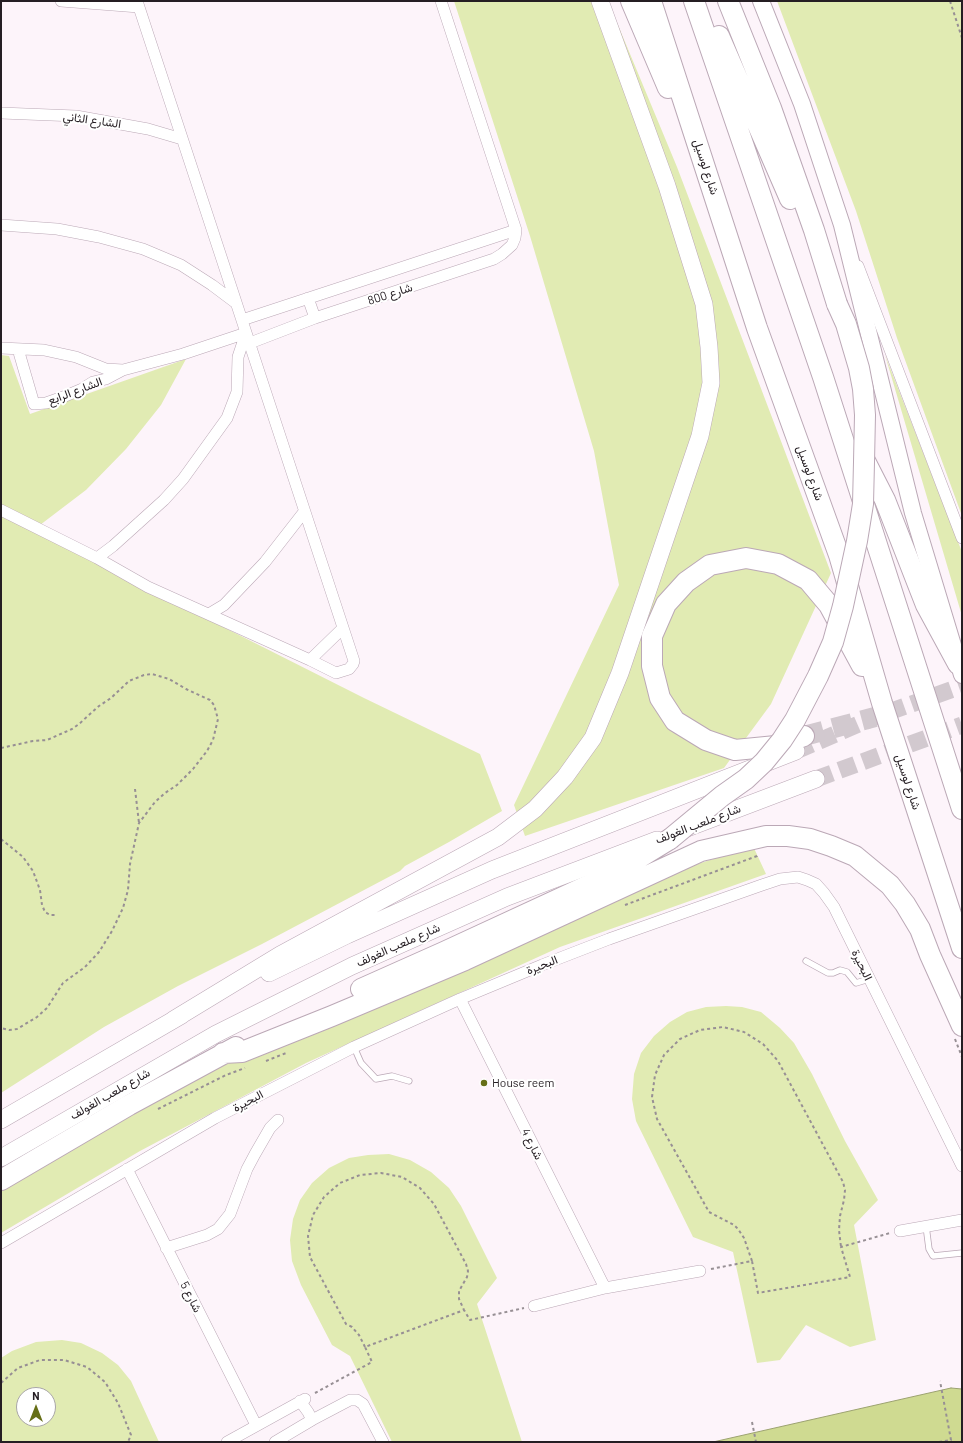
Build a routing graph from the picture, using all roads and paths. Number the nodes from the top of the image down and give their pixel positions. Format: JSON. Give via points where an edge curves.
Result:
{"nodes":[{"id":1,"x":61,"y":1,"type":"edge"},
{"id":2,"x":441,"y":1,"type":"edge"},
{"id":3,"x":600,"y":1,"type":"edge"},
{"id":4,"x":631,"y":1,"type":"edge"},
{"id":5,"x":651,"y":1,"type":"edge"},
{"id":6,"x":694,"y":1,"type":"edge"},
{"id":7,"x":700,"y":1,"type":"edge"},
{"id":8,"x":728,"y":1,"type":"edge"},
{"id":9,"x":761,"y":1,"type":"edge"},
{"id":10,"x":950,"y":1,"type":"edge"},
{"id":11,"x":138,"y":4,"type":"edge"},
{"id":12,"x":962,"y":38,"type":"edge"},
{"id":13,"x":1,"y":113,"type":"edge"},
{"id":14,"x":696,"y":137,"type":"junction"},
{"id":15,"x":182,"y":139,"type":"junction"},
{"id":16,"x":842,"y":224,"type":"junction"},
{"id":17,"x":1,"y":225,"type":"edge"},
{"id":18,"x":516,"y":230,"type":"junction"},
{"id":19,"x":835,"y":296,"type":"junction"},
{"id":20,"x":308,"y":298,"type":"junction"},
{"id":21,"x":236,"y":303,"type":"junction"},
{"id":22,"x":315,"y":318,"type":"junction"},
{"id":23,"x":242,"y":320,"type":"junction"},
{"id":24,"x":248,"y":338,"type":"junction"},
{"id":25,"x":1,"y":348,"type":"edge"},
{"id":26,"x":18,"y":349,"type":"junction"},
{"id":27,"x":123,"y":370,"type":"junction"},
{"id":28,"x":823,"y":377,"type":"junction"},
{"id":29,"x":1,"y":510,"type":"edge"},
{"id":30,"x":304,"y":512,"type":"junction"},
{"id":31,"x":962,"y":538,"type":"edge"},
{"id":32,"x":97,"y":558,"type":"junction"},
{"id":33,"x":209,"y":614,"type":"junction"},
{"id":34,"x":342,"y":629,"type":"junction"},
{"id":35,"x":310,"y":660,"type":"junction"},
{"id":36,"x":960,"y":669,"type":"edge"},
{"id":37,"x":882,"y":703,"type":"junction"},
{"id":38,"x":800,"y":744,"type":"joint"},
{"id":39,"x":1,"y":748,"type":"edge"},
{"id":40,"x":816,"y":779,"type":"tunnel mouth"},
{"id":41,"x":135,"y":788,"type":"dead end"},
{"id":42,"x":962,"y":809,"type":"edge"},
{"id":43,"x":139,"y":823,"type":"junction"},
{"id":44,"x":1,"y":839,"type":"edge"},
{"id":45,"x":760,"y":852,"type":"dead end"},
{"id":46,"x":624,"y":905,"type":"dead end"},
{"id":47,"x":55,"y":915,"type":"dead end"},
{"id":48,"x":962,"y":948,"type":"edge"},
{"id":49,"x":806,"y":961,"type":"dead end"},
{"id":50,"x":869,"y":979,"type":"junction"},
{"id":51,"x":460,"y":999,"type":"junction"},
{"id":52,"x":173,"y":1020,"type":"junction"},
{"id":53,"x":1,"y":1028,"type":"edge"},
{"id":54,"x":958,"y":1031,"type":"edge"},
{"id":55,"x":354,"y":1047,"type":"junction"},
{"id":56,"x":291,"y":1050,"type":"dead end"},
{"id":57,"x":224,"y":1053,"type":"junction"},
{"id":58,"x":962,"y":1057,"type":"edge"},
{"id":59,"x":263,"y":1062,"type":"dead end"},
{"id":60,"x":248,"y":1067,"type":"dead end"},
{"id":61,"x":408,"y":1081,"type":"dead end"},
{"id":62,"x":158,"y":1109,"type":"dead end"},
{"id":63,"x":1,"y":1120,"type":"edge"},
{"id":64,"x":278,"y":1120,"type":"dead end"},
{"id":65,"x":1,"y":1158,"type":"edge"},
{"id":66,"x":962,"y":1166,"type":"edge"},
{"id":67,"x":127,"y":1169,"type":"junction"},
{"id":68,"x":1,"y":1180,"type":"edge"},
{"id":69,"x":962,"y":1220,"type":"edge"},
{"id":70,"x":926,"y":1226,"type":"junction"},
{"id":71,"x":900,"y":1231,"type":"joint"},
{"id":72,"x":1,"y":1243,"type":"edge"},
{"id":73,"x":841,"y":1246,"type":"junction"},
{"id":74,"x":166,"y":1248,"type":"junction"},
{"id":75,"x":962,"y":1253,"type":"edge"},
{"id":76,"x":752,"y":1262,"type":"junction"},
{"id":77,"x":700,"y":1271,"type":"joint"},
{"id":78,"x":605,"y":1288,"type":"junction"},
{"id":79,"x":534,"y":1306,"type":"joint"},
{"id":80,"x":464,"y":1310,"type":"junction"},
{"id":81,"x":365,"y":1347,"type":"junction"},
{"id":82,"x":940,"y":1381,"type":"dead end"},
{"id":83,"x":1,"y":1383,"type":"edge"},
{"id":84,"x":302,"y":1400,"type":"junction"},
{"id":85,"x":312,"y":1420,"type":"junction"},
{"id":86,"x":752,"y":1422,"type":"dead end"},
{"id":87,"x":256,"y":1425,"type":"junction"},
{"id":88,"x":128,"y":1442,"type":"edge"},
{"id":89,"x":227,"y":1442,"type":"edge"},
{"id":90,"x":275,"y":1442,"type":"edge"},
{"id":91,"x":383,"y":1442,"type":"edge"},
{"id":92,"x":756,"y":1442,"type":"edge"},
{"id":93,"x":939,"y":1442,"type":"edge"}],
"edges":[{"from":1,"to":11,"type":"street"},
{"from":2,"to":18,"type":"street"},
{"from":3,"to":52,"type":"main road","via":[[667,186],[704,304],[711,384],[700,436],[620,673],[593,738],[566,777],[535,809],[498,837],[280,955]]},
{"from":4,"to":14,"type":"highway","via":[[668,87]]},
{"from":5,"to":14,"type":"highway","name":"شارع لوسيل"},
{"from":6,"to":28,"type":"highway"},
{"from":7,"to":19,"type":"highway","via":[[708,13]]},
{"from":8,"to":19,"type":"highway","via":[[773,115]]},
{"from":9,"to":16,"type":"street","via":[[802,104]]},
{"from":10,"to":12,"type":"path"},
{"from":11,"to":15,"type":"street"},
{"from":13,"to":15,"type":"street","name":"الشارع الثاني","via":[[76,116],[148,129]]},
{"from":14,"to":37,"type":"highway","name":"شارع لوسيل","via":[[758,328],[839,555]]},
{"from":15,"to":21,"type":"street"},
{"from":16,"to":31,"type":"street"},
{"from":16,"to":36,"type":"street","via":[[913,513]]},
{"from":17,"to":21,"type":"street","via":[[57,229],[143,249],[181,265]]},
{"from":18,"to":20,"type":"street","name":"شارع 800"},
{"from":18,"to":22,"type":"street","name":"شارع 800","via":[[512,245],[494,259]]},
{"from":19,"to":57,"type":"highway","bridge":true,"via":[[859,368],[863,389],[865,415],[862,504],[857,541],[833,642],[807,697],[782,740],[746,779],[670,839],[604,878]]},
{"from":20,"to":22,"type":"street"},
{"from":20,"to":23,"type":"street","name":"شارع 800"},
{"from":21,"to":23,"type":"street"},
{"from":22,"to":24,"type":"street","name":"شارع 800"},
{"from":23,"to":24,"type":"street"},
{"from":24,"to":27,"type":"street","name":"الشارع الرابع"},
{"from":24,"to":30,"type":"street"},
{"from":24,"to":32,"type":"street","via":[[238,357],[237,392],[227,418],[206,449],[179,485],[134,528]]},
{"from":25,"to":26,"type":"street","name":"الشارع الرابع"},
{"from":26,"to":27,"type":"street","name":"الشارع الرابع","via":[[44,350],[76,357],[106,368]]},
{"from":26,"to":27,"type":"street","name":"الشارع الرابع","via":[[34,404],[63,397]]},
{"from":28,"to":36,"type":"highway","via":[[884,500],[926,604]]},
{"from":28,"to":42,"type":"highway"},
{"from":29,"to":32,"type":"street"},
{"from":30,"to":33,"type":"street","via":[[265,562],[224,604]]},
{"from":30,"to":34,"type":"street"},
{"from":32,"to":33,"type":"street","via":[[148,587]]},
{"from":33,"to":35,"type":"street"},
{"from":34,"to":35,"type":"street"},
{"from":34,"to":35,"type":"street","via":[[354,661],[352,666],[336,673]]},
{"from":37,"to":38,"type":"highway","via":[[829,605],[808,580],[778,564],[746,558],[710,564],[686,582],[666,604],[652,636],[652,666],[660,698],[675,721],[706,740],[735,750]]},
{"from":37,"to":48,"type":"highway","name":"شارع لوسيل"},
{"from":38,"to":52,"type":"main road","via":[[492,870],[348,935]]},
{"from":39,"to":43,"type":"path","via":[[47,740],[72,729],[129,681],[144,675],[165,677],[204,696],[210,700],[218,719],[213,740],[193,769],[156,802]]},
{"from":40,"to":65,"type":"main road","name":"شارع ملعب الغولف","via":[[507,897],[352,966],[209,1038]]},
{"from":41,"to":43,"type":"path"},
{"from":43,"to":53,"type":"path","via":[[130,864],[128,890],[112,931],[102,948],[85,967],[64,983],[47,1008],[37,1017],[17,1029]]},
{"from":44,"to":47,"type":"path","via":[[30,866],[40,890],[45,912]]},
{"from":45,"to":46,"type":"path","via":[[758,856]]},
{"from":49,"to":50,"type":"lane","via":[[828,972],[847,972],[856,983]]},
{"from":50,"to":51,"type":"street","name":"البحيرة","via":[[824,892],[816,884],[798,877],[780,879],[680,913]]},
{"from":50,"to":66,"type":"street","name":"البحيرة"},
{"from":51,"to":55,"type":"street","name":"البحيرة"},
{"from":51,"to":78,"type":"street","name":"شارع 4"},
{"from":52,"to":63,"type":"main road"},
{"from":54,"to":57,"type":"highway","via":[[920,929],[890,885],[855,856],[831,846],[810,839],[766,836],[701,851],[465,960],[242,1052]]},
{"from":54,"to":58,"type":"path"},
{"from":55,"to":61,"type":"lane","via":[[361,1063],[376,1079],[392,1076]]},
{"from":55,"to":67,"type":"street","name":"البحيرة","via":[[221,1115]]},
{"from":56,"to":59,"type":"path"},
{"from":57,"to":68,"type":"highway"},
{"from":60,"to":62,"type":"path","via":[[226,1075]]},
{"from":64,"to":74,"type":"street","via":[[270,1128],[255,1154],[230,1214],[218,1229]]},
{"from":67,"to":72,"type":"street","name":"البحيرة"},
{"from":67,"to":74,"type":"street","name":"شارع 5"},
{"from":69,"to":70,"type":"street"},
{"from":70,"to":71,"type":"street"},
{"from":70,"to":75,"type":"lane","via":[[929,1249],[933,1256]]},
{"from":71,"to":73,"type":"path"},
{"from":73,"to":76,"type":"path","via":[[850,1277],[758,1293]]},
{"from":73,"to":76,"type":"path","via":[[839,1230],[845,1190],[843,1182],[778,1061],[763,1044],[744,1032],[723,1027],[700,1030],[680,1039],[664,1055],[655,1075],[652,1097],[657,1119],[709,1212],[738,1229],[744,1238]]},
{"from":74,"to":87,"type":"street","name":"شارع 5"},
{"from":76,"to":77,"type":"path"},
{"from":77,"to":78,"type":"street"},
{"from":78,"to":79,"type":"street"},
{"from":79,"to":80,"type":"path","via":[[470,1320]]},
{"from":80,"to":81,"type":"path"},
{"from":80,"to":81,"type":"path","via":[[459,1291],[468,1271],[434,1204],[420,1188],[402,1177],[381,1173],[360,1175],[340,1183],[324,1197],[313,1215],[308,1236],[310,1257],[346,1324],[360,1335]]},
{"from":81,"to":84,"type":"path","via":[[372,1362]]},
{"from":82,"to":93,"type":"path","via":[[951,1440]]},
{"from":83,"to":88,"type":"path","via":[[18,1368],[40,1360],[64,1360],[87,1368],[105,1382],[118,1403],[131,1435]]},
{"from":84,"to":85,"type":"street"},
{"from":84,"to":87,"type":"street"},
{"from":85,"to":90,"type":"street"},
{"from":85,"to":91,"type":"street","via":[[350,1400],[357,1400],[363,1404]]},
{"from":86,"to":92,"type":"path"},
{"from":87,"to":89,"type":"street"}]}
